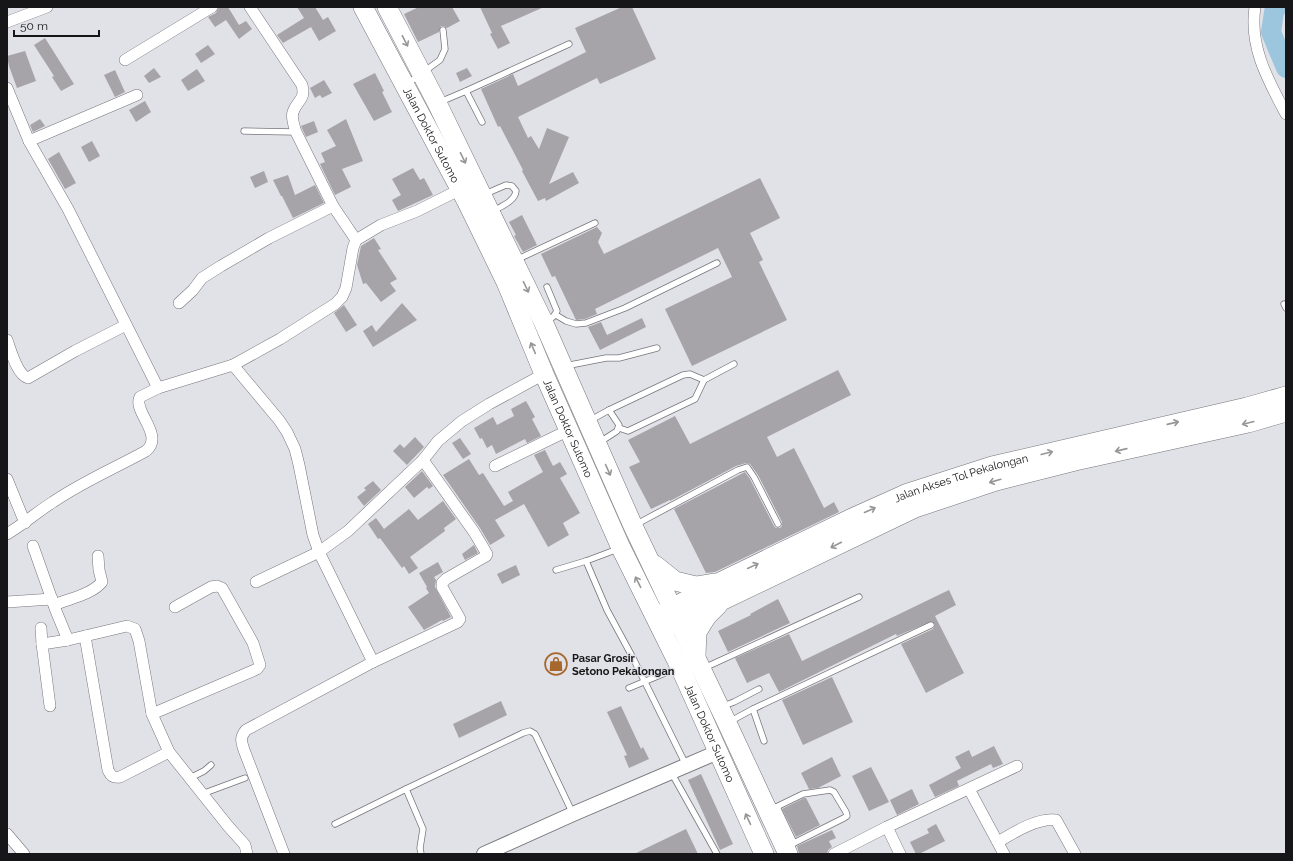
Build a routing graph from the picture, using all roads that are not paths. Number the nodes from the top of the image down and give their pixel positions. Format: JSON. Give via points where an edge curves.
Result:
{"nodes":[{"id":1,"x":47,"y":7,"type":"edge"},
{"id":2,"x":212,"y":7,"type":"edge"},
{"id":3,"x":250,"y":7,"type":"edge"},
{"id":4,"x":363,"y":7,"type":"edge"},
{"id":5,"x":387,"y":7,"type":"edge"},
{"id":6,"x":1255,"y":7,"type":"edge"},
{"id":7,"x":7,"y":22,"type":"edge"},
{"id":8,"x":443,"y":30,"type":"dead end"},
{"id":9,"x":569,"y":44,"type":"dead end"},
{"id":10,"x":125,"y":60,"type":"dead end"},
{"id":11,"x":422,"y":74,"type":"junction"},
{"id":12,"x":404,"y":86,"type":"junction"},
{"id":13,"x":7,"y":88,"type":"edge"},
{"id":14,"x":466,"y":91,"type":"junction"},
{"id":15,"x":137,"y":94,"type":"dead end"},
{"id":16,"x":436,"y":103,"type":"junction"},
{"id":17,"x":1286,"y":114,"type":"edge"},
{"id":18,"x":482,"y":122,"type":"dead end"},
{"id":19,"x":244,"y":131,"type":"dead end"},
{"id":20,"x":296,"y":132,"type":"junction"},
{"id":21,"x":29,"y":141,"type":"junction"},
{"id":22,"x":471,"y":197,"type":"junction"},
{"id":23,"x":333,"y":206,"type":"junction"},
{"id":24,"x":483,"y":216,"type":"junction"},
{"id":25,"x":595,"y":223,"type":"dead end"},
{"id":26,"x":356,"y":240,"type":"junction"},
{"id":27,"x":514,"y":261,"type":"junction"},
{"id":28,"x":717,"y":262,"type":"dead end"},
{"id":29,"x":547,"y":287,"type":"dead end"},
{"id":30,"x":179,"y":303,"type":"dead end"},
{"id":31,"x":537,"y":321,"type":"junction"},
{"id":32,"x":126,"y":325,"type":"junction"},
{"id":33,"x":7,"y":340,"type":"edge"},
{"id":34,"x":657,"y":348,"type":"dead end"},
{"id":35,"x":734,"y":364,"type":"dead end"},
{"id":36,"x":233,"y":365,"type":"junction"},
{"id":37,"x":562,"y":366,"type":"junction"},
{"id":38,"x":544,"y":374,"type":"junction"},
{"id":39,"x":704,"y":380,"type":"junction"},
{"id":40,"x":158,"y":388,"type":"junction"},
{"id":41,"x":1286,"y":396,"type":"edge"},
{"id":42,"x":609,"y":410,"type":"junction"},
{"id":43,"x":1286,"y":412,"type":"edge"},
{"id":44,"x":587,"y":422,"type":"junction"},
{"id":45,"x":619,"y":428,"type":"junction"},
{"id":46,"x":569,"y":430,"type":"junction"},
{"id":47,"x":597,"y":444,"type":"junction"},
{"id":48,"x":423,"y":460,"type":"junction"},
{"id":49,"x":495,"y":466,"type":"dead end"},
{"id":50,"x":7,"y":479,"type":"edge"},
{"id":51,"x":25,"y":523,"type":"junction"},
{"id":52,"x":778,"y":524,"type":"dead end"},
{"id":53,"x":633,"y":526,"type":"junction"},
{"id":54,"x":7,"y":534,"type":"edge"},
{"id":55,"x":33,"y":546,"type":"dead end"},
{"id":56,"x":621,"y":548,"type":"junction"},
{"id":57,"x":319,"y":552,"type":"junction"},
{"id":58,"x":98,"y":556,"type":"dead end"},
{"id":59,"x":586,"y":561,"type":"junction"},
{"id":60,"x":652,"y":563,"type":"junction"},
{"id":61,"x":556,"y":570,"type":"dead end"},
{"id":62,"x":256,"y":582,"type":"dead end"},
{"id":63,"x":721,"y":591,"type":"junction"},
{"id":64,"x":860,"y":597,"type":"dead end"},
{"id":65,"x":7,"y":602,"type":"edge"},
{"id":66,"x":54,"y":605,"type":"junction"},
{"id":67,"x":175,"y":607,"type":"dead end"},
{"id":68,"x":676,"y":614,"type":"junction"},
{"id":69,"x":659,"y":623,"type":"junction"},
{"id":70,"x":931,"y":625,"type":"dead end"},
{"id":71,"x":41,"y":628,"type":"dead end"},
{"id":72,"x":85,"y":636,"type":"junction"},
{"id":73,"x":68,"y":640,"type":"junction"},
{"id":74,"x":47,"y":643,"type":"junction"},
{"id":75,"x":373,"y":662,"type":"junction"},
{"id":76,"x":699,"y":663,"type":"junction"},
{"id":77,"x":680,"y":667,"type":"junction"},
{"id":78,"x":644,"y":682,"type":"junction"},
{"id":79,"x":629,"y":688,"type":"dead end"},
{"id":80,"x":759,"y":689,"type":"dead end"},
{"id":81,"x":50,"y":706,"type":"dead end"},
{"id":82,"x":753,"y":709,"type":"junction"},
{"id":83,"x":152,"y":714,"type":"junction"},
{"id":84,"x":723,"y":715,"type":"junction"},
{"id":85,"x":764,"y":741,"type":"dead end"},
{"id":86,"x":170,"y":752,"type":"junction"},
{"id":87,"x":718,"y":752,"type":"junction"},
{"id":88,"x":211,"y":765,"type":"dead end"},
{"id":89,"x":686,"y":766,"type":"junction"},
{"id":90,"x":1017,"y":766,"type":"dead end"},
{"id":91,"x":671,"y":772,"type":"junction"},
{"id":92,"x":189,"y":778,"type":"junction"},
{"id":93,"x":245,"y":778,"type":"dead end"},
{"id":94,"x":406,"y":789,"type":"junction"},
{"id":95,"x":969,"y":789,"type":"junction"},
{"id":96,"x":202,"y":794,"type":"junction"},
{"id":97,"x":773,"y":809,"type":"junction"},
{"id":98,"x":573,"y":814,"type":"junction"},
{"id":99,"x":335,"y":824,"type":"dead end"},
{"id":100,"x":887,"y":827,"type":"junction"},
{"id":101,"x":7,"y":834,"type":"edge"},
{"id":102,"x":998,"y":842,"type":"junction"},
{"id":103,"x":789,"y":847,"type":"edge"},
{"id":104,"x":502,"y":851,"type":"edge"},
{"id":105,"x":24,"y":854,"type":"edge"},
{"id":106,"x":247,"y":854,"type":"edge"},
{"id":107,"x":284,"y":854,"type":"edge"},
{"id":108,"x":421,"y":854,"type":"edge"},
{"id":109,"x":484,"y":854,"type":"edge"},
{"id":110,"x":717,"y":854,"type":"edge"},
{"id":111,"x":764,"y":854,"type":"edge"},
{"id":112,"x":834,"y":854,"type":"edge"},
{"id":113,"x":900,"y":854,"type":"edge"},
{"id":114,"x":1004,"y":854,"type":"edge"},
{"id":115,"x":1075,"y":854,"type":"edge"}],
"edges":[{"from":1,"to":7,"type":"street"},
{"from":2,"to":10,"type":"street"},
{"from":3,"to":20,"type":"street","via":[[302,85],[304,96],[292,113]]},
{"from":4,"to":12,"type":"highway","name":"Jalan Doktor Sutomo"},
{"from":5,"to":11,"type":"highway","name":"Jalan Doktor Sutomo","one_way":true},
{"from":6,"to":17,"type":"street","via":[[1253,32],[1258,54]]},
{"from":8,"to":11,"type":"lane","via":[[445,49],[440,60]]},
{"from":9,"to":14,"type":"lane"},
{"from":11,"to":12,"type":"lane"},
{"from":11,"to":16,"type":"highway","name":"Jalan Doktor Sutomo"},
{"from":12,"to":22,"type":"highway","name":"Jalan Doktor Sutomo"},
{"from":13,"to":21,"type":"street"},
{"from":14,"to":16,"type":"lane"},
{"from":14,"to":18,"type":"lane"},
{"from":15,"to":21,"type":"street"},
{"from":16,"to":22,"type":"highway","name":"Jalan Doktor Sutomo","one_way":true},
{"from":19,"to":20,"type":"lane"},
{"from":20,"to":23,"type":"street"},
{"from":21,"to":32,"type":"street","via":[[68,209]]},
{"from":22,"to":24,"type":"highway","name":"Jalan Doktor Sutomo"},
{"from":22,"to":24,"type":"lane","via":[[506,185],[512,186],[516,191],[512,200]]},
{"from":22,"to":26,"type":"street","via":[[417,211],[381,225]]},
{"from":23,"to":26,"type":"street"},
{"from":23,"to":30,"type":"street","via":[[269,238],[214,270],[202,278]]},
{"from":24,"to":27,"type":"highway","name":"Jalan Doktor Sutomo"},
{"from":24,"to":31,"type":"highway","name":"Jalan Doktor Sutomo","via":[[506,282]]},
{"from":25,"to":27,"type":"lane"},
{"from":26,"to":36,"type":"street","via":[[342,297],[280,339]]},
{"from":27,"to":31,"type":"highway","name":"Jalan Doktor Sutomo","one_way":true},
{"from":28,"to":31,"type":"lane","via":[[625,308],[586,323]]},
{"from":29,"to":31,"type":"lane","via":[[557,311]]},
{"from":31,"to":37,"type":"highway","name":"Jalan Doktor Sutomo"},
{"from":38,"to":31,"type":"highway","name":"Jalan Doktor Sutomo","one_way":true},
{"from":32,"to":33,"type":"street","via":[[28,378],[19,371]]},
{"from":32,"to":40,"type":"street"},
{"from":34,"to":37,"type":"lane","via":[[619,358]]},
{"from":35,"to":39,"type":"lane"},
{"from":36,"to":40,"type":"street"},
{"from":36,"to":57,"type":"street","via":[[287,432],[295,449]]},
{"from":37,"to":44,"type":"highway","name":"Jalan Doktor Sutomo"},
{"from":38,"to":46,"type":"highway","name":"Jalan Doktor Sutomo"},
{"from":38,"to":48,"type":"street","via":[[462,421],[438,441]]},
{"from":39,"to":42,"type":"lane","via":[[690,374],[683,375]]},
{"from":39,"to":45,"type":"lane","via":[[695,399],[628,431]]},
{"from":40,"to":51,"type":"street","via":[[138,400],[151,432],[150,447],[52,502]]},
{"from":63,"to":41,"type":"highway","name":"Jalan Akses Tol Pekalongan","one_way":true,"via":[[850,519],[915,491],[992,466]]},
{"from":42,"to":44,"type":"lane"},
{"from":42,"to":45,"type":"lane"},
{"from":43,"to":63,"type":"highway","name":"Jalan Akses Tol Pekalongan","one_way":true,"via":[[996,481],[915,508]]},
{"from":44,"to":47,"type":"highway","name":"Jalan Doktor Sutomo"},
{"from":45,"to":47,"type":"lane"},
{"from":46,"to":49,"type":"street"},
{"from":46,"to":56,"type":"highway","name":"Jalan Doktor Sutomo"},
{"from":47,"to":53,"type":"highway","name":"Jalan Doktor Sutomo","one_way":true},
{"from":48,"to":57,"type":"street","via":[[348,531]]},
{"from":48,"to":75,"type":"street","via":[[487,554],[442,583],[460,619],[458,622]]},
{"from":50,"to":51,"type":"street"},
{"from":51,"to":54,"type":"street"},
{"from":52,"to":53,"type":"lane","via":[[747,467]]},
{"from":53,"to":60,"type":"highway","name":"Jalan Doktor Sutomo"},
{"from":55,"to":66,"type":"street"},
{"from":56,"to":59,"type":"lane"},
{"from":69,"to":56,"type":"highway","name":"Jalan Doktor Sutomo","one_way":true},
{"from":57,"to":62,"type":"street"},
{"from":57,"to":75,"type":"street"},
{"from":58,"to":66,"type":"street","via":[[102,582],[99,586]]},
{"from":59,"to":61,"type":"lane"},
{"from":59,"to":78,"type":"lane","via":[[607,610]]},
{"from":60,"to":63,"type":"highway","via":[[675,581]]},
{"from":60,"to":68,"type":"highway","name":"Jalan Doktor Sutomo"},
{"from":63,"to":68,"type":"highway","name":"Jalan Akses Tol Pekalongan"},
{"from":63,"to":76,"type":"highway","via":[[697,632]]},
{"from":64,"to":76,"type":"lane"},
{"from":65,"to":66,"type":"street"},
{"from":66,"to":73,"type":"street"},
{"from":67,"to":83,"type":"street","via":[[211,587],[222,588],[253,643],[260,666]]},
{"from":68,"to":69,"type":"highway","name":"Jalan Akses Tol Pekalongan"},
{"from":68,"to":76,"type":"highway","name":"Jalan Doktor Sutomo"},
{"from":69,"to":77,"type":"highway","name":"Jalan Doktor Sutomo"},
{"from":70,"to":82,"type":"lane"},
{"from":71,"to":74,"type":"street"},
{"from":72,"to":73,"type":"street"},
{"from":72,"to":83,"type":"street","via":[[127,626],[135,629],[138,633]]},
{"from":72,"to":86,"type":"street","via":[[108,770],[111,775],[114,778],[120,777]]},
{"from":73,"to":74,"type":"street"},
{"from":74,"to":81,"type":"street"},
{"from":75,"to":107,"type":"street","via":[[246,730],[242,735],[244,750]]},
{"from":76,"to":84,"type":"highway","name":"Jalan Doktor Sutomo"},
{"from":77,"to":78,"type":"lane"},
{"from":77,"to":87,"type":"highway","name":"Jalan Doktor Sutomo"},
{"from":78,"to":79,"type":"lane"},
{"from":78,"to":89,"type":"lane"},
{"from":80,"to":84,"type":"lane","via":[[734,702]]},
{"from":82,"to":84,"type":"lane"},
{"from":82,"to":85,"type":"lane"},
{"from":83,"to":86,"type":"street"},
{"from":84,"to":97,"type":"highway","name":"Jalan Doktor Sutomo"},
{"from":86,"to":92,"type":"street"},
{"from":87,"to":89,"type":"street"},
{"from":111,"to":87,"type":"highway","name":"Jalan Doktor Sutomo","one_way":true},
{"from":88,"to":92,"type":"lane"},
{"from":89,"to":91,"type":"street"},
{"from":90,"to":95,"type":"street"},
{"from":91,"to":98,"type":"street"},
{"from":91,"to":110,"type":"lane"},
{"from":92,"to":96,"type":"street"},
{"from":93,"to":96,"type":"lane"},
{"from":94,"to":98,"type":"lane","via":[[522,732],[530,731],[534,734]]},
{"from":94,"to":99,"type":"lane"},
{"from":94,"to":108,"type":"lane","via":[[423,829]]},
{"from":95,"to":100,"type":"street"},
{"from":95,"to":102,"type":"street"},
{"from":96,"to":106,"type":"street","via":[[244,845]]},
{"from":97,"to":103,"type":"highway","name":"Jalan Doktor Sutomo"},
{"from":97,"to":103,"type":"lane","via":[[803,794],[830,790],[834,792],[846,812],[847,816],[844,818]]},
{"from":98,"to":104,"type":"street"},
{"from":100,"to":112,"type":"street"},
{"from":100,"to":113,"type":"street"},
{"from":101,"to":105,"type":"street"},
{"from":102,"to":114,"type":"street"},
{"from":102,"to":115,"type":"street","via":[[1033,824],[1050,819],[1056,820]]},
{"from":104,"to":109,"type":"street"}]}
